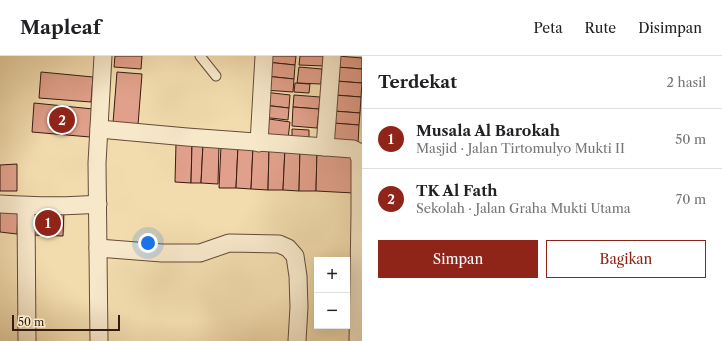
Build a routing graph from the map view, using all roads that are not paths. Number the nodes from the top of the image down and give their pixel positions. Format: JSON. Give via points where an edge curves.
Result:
{"nodes":[{"id":1,"x":103,"y":56,"type":"edge"},
{"id":2,"x":200,"y":56,"type":"edge"},
{"id":3,"x":264,"y":56,"type":"edge"},
{"id":4,"x":332,"y":56,"type":"edge"},
{"id":5,"x":216,"y":76,"type":"dead end"},
{"id":6,"x":99,"y":129,"type":"junction"},
{"id":7,"x":260,"y":143,"type":"junction"},
{"id":8,"x":325,"y":147,"type":"junction"},
{"id":9,"x":361,"y":179,"type":"edge"},
{"id":10,"x":0,"y":204,"type":"edge"},
{"id":11,"x":98,"y":204,"type":"junction"},
{"id":12,"x":26,"y":206,"type":"junction"},
{"id":13,"x":98,"y":248,"type":"junction"},
{"id":14,"x":26,"y":341,"type":"edge"},
{"id":15,"x":99,"y":341,"type":"edge"},
{"id":16,"x":297,"y":341,"type":"edge"},
{"id":17,"x":358,"y":341,"type":"edge"}],
"edges":[{"from":1,"to":6,"type":"street"},
{"from":2,"to":5,"type":"lane"},
{"from":3,"to":7,"type":"street"},
{"from":4,"to":8,"type":"street"},
{"from":6,"to":7,"type":"street"},
{"from":6,"to":11,"type":"street"},
{"from":7,"to":8,"type":"street"},
{"from":8,"to":9,"type":"street","via":[[357,151]]},
{"from":9,"to":17,"type":"street"},
{"from":10,"to":12,"type":"street"},
{"from":11,"to":12,"type":"street"},
{"from":11,"to":13,"type":"street"},
{"from":12,"to":14,"type":"street"},
{"from":13,"to":15,"type":"street"},
{"from":13,"to":16,"type":"street","via":[[162,253],[200,253],[229,243],[279,244],[288,248],[295,256],[298,276]]}]}
